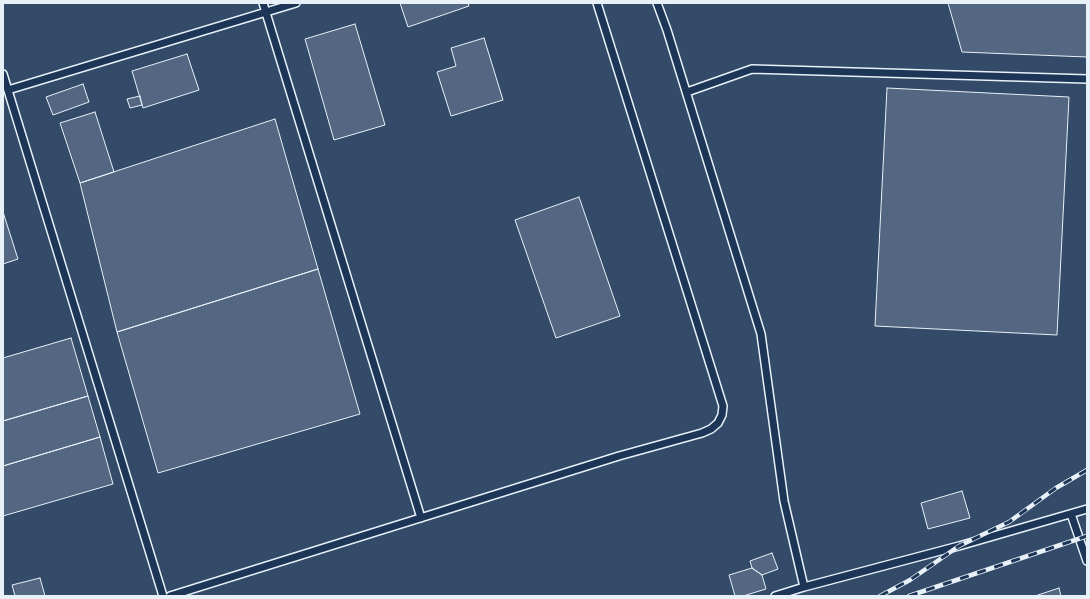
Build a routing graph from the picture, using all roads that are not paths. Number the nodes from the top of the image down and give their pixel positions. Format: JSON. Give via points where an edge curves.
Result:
{"nodes":[{"id":1,"x":263,"y":3,"type":"edge"},
{"id":2,"x":296,"y":3,"type":"edge"},
{"id":3,"x":597,"y":3,"type":"edge"},
{"id":4,"x":657,"y":3,"type":"edge"},
{"id":5,"x":266,"y":12,"type":"junction"},
{"id":6,"x":3,"y":74,"type":"edge"},
{"id":7,"x":1087,"y":79,"type":"edge"},
{"id":8,"x":8,"y":90,"type":"junction"},
{"id":9,"x":686,"y":92,"type":"junction"},
{"id":10,"x":1087,"y":509,"type":"edge"},
{"id":11,"x":1072,"y":514,"type":"junction"},
{"id":12,"x":421,"y":518,"type":"junction"},
{"id":13,"x":1087,"y":561,"type":"edge"},
{"id":14,"x":804,"y":587,"type":"junction"},
{"id":15,"x":163,"y":596,"type":"edge"},
{"id":16,"x":170,"y":596,"type":"edge"},
{"id":17,"x":775,"y":596,"type":"edge"}],
"edges":[{"from":1,"to":5,"type":"lane"},
{"from":2,"to":5,"type":"lane"},
{"from":3,"to":12,"type":"lane","via":[[719,392],[723,406],[722,415],[718,423],[702,433],[619,456]]},
{"from":4,"to":9,"type":"lane","via":[[668,30]]},
{"from":5,"to":8,"type":"lane"},
{"from":5,"to":12,"type":"lane"},
{"from":6,"to":8,"type":"lane"},
{"from":7,"to":9,"type":"lane","via":[[752,70]]},
{"from":8,"to":15,"type":"lane"},
{"from":9,"to":14,"type":"lane","via":[[761,334],[784,501]]},
{"from":10,"to":11,"type":"lane"},
{"from":11,"to":13,"type":"lane"},
{"from":11,"to":14,"type":"lane"},
{"from":12,"to":16,"type":"lane"},
{"from":14,"to":17,"type":"lane"}]}
